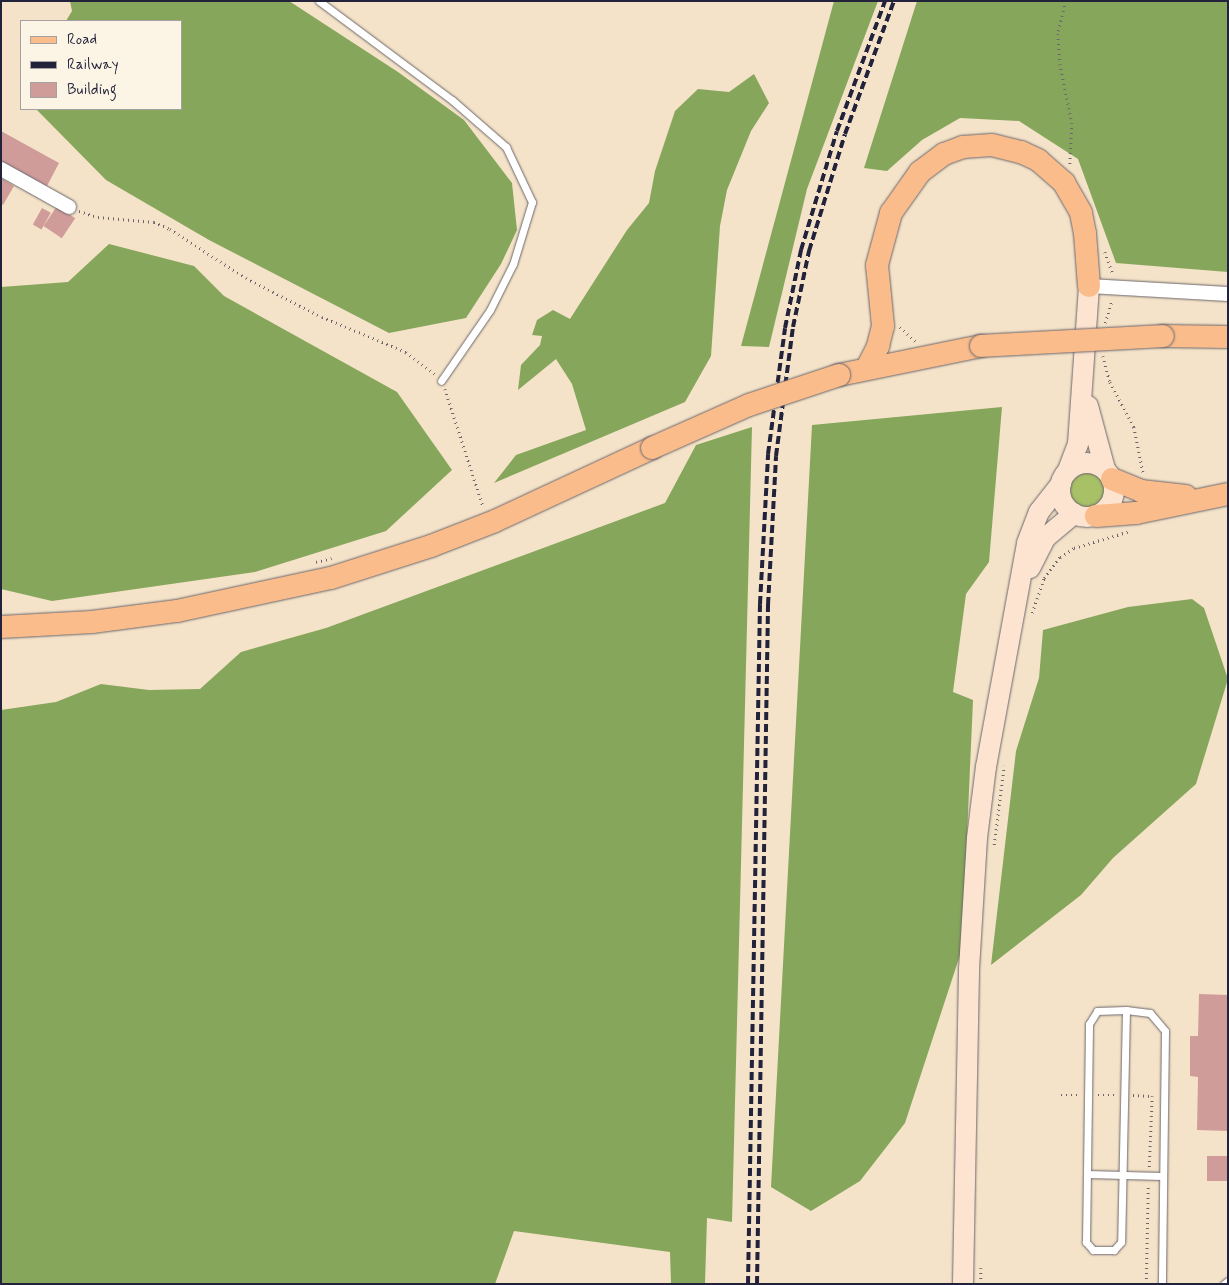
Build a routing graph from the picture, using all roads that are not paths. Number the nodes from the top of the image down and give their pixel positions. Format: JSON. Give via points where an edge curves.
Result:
{"nodes":[{"id":1,"x":319,"y":1,"type":"edge"},
{"id":2,"x":1,"y":169,"type":"edge"},
{"id":3,"x":69,"y":206,"type":"road end"},
{"id":4,"x":1089,"y":286,"type":"junction"},
{"id":5,"x":1228,"y":294,"type":"edge"},
{"id":6,"x":883,"y":326,"type":"junction"},
{"id":7,"x":1228,"y":337,"type":"edge"},
{"id":8,"x":917,"y":357,"type":"junction"},
{"id":9,"x":867,"y":368,"type":"junction"},
{"id":10,"x":1084,"y":370,"type":"junction"},
{"id":11,"x":441,"y":380,"type":"road end"},
{"id":12,"x":1109,"y":474,"type":"junction"},
{"id":13,"x":1064,"y":477,"type":"junction"},
{"id":14,"x":1218,"y":496,"type":"edge"},
{"id":15,"x":1085,"y":515,"type":"junction"},
{"id":16,"x":1016,"y":607,"type":"junction"},
{"id":17,"x":1,"y":627,"type":"edge"},
{"id":18,"x":1126,"y":1010,"type":"junction"},
{"id":19,"x":1087,"y":1174,"type":"junction"},
{"id":20,"x":1122,"y":1175,"type":"junction"},
{"id":21,"x":1162,"y":1176,"type":"junction"},
{"id":22,"x":1228,"y":1281,"type":"edge"},
{"id":23,"x":963,"y":1284,"type":"edge"},
{"id":24,"x":1162,"y":1284,"type":"edge"},
{"id":25,"x":1224,"y":1284,"type":"edge"}],
"edges":[{"from":1,"to":11,"type":"lane","via":[[452,100],[506,147],[532,202],[513,264],[490,310]]},
{"from":2,"to":3,"type":"street"},
{"from":4,"to":5,"type":"street"},
{"from":4,"to":6,"type":"main road","via":[[1085,232],[1080,213],[1064,183],[1038,160],[1021,152],[992,145],[962,148],[944,154],[920,172],[891,213],[877,265]]},
{"from":4,"to":10,"type":"street"},
{"from":6,"to":8,"type":"main road","via":[[902,348]]},
{"from":6,"to":9,"type":"main road"},
{"from":7,"to":8,"type":"main road","bridge":true,"via":[[1163,336],[981,346]]},
{"from":8,"to":9,"type":"main road"},
{"from":9,"to":17,"type":"main road","bridge":true,"via":[[749,405],[495,521],[431,546],[331,578],[177,611],[92,622]]},
{"from":10,"to":12,"type":"street","via":[[1090,416]]},
{"from":10,"to":13,"type":"street","via":[[1078,444]]},
{"from":12,"to":13,"type":"street","via":[[1087,463]]},
{"from":12,"to":14,"type":"main road","via":[[1141,491]]},
{"from":12,"to":15,"type":"street","via":[[1115,488],[1110,505]]},
{"from":13,"to":15,"type":"street","via":[[1062,501]]},
{"from":13,"to":16,"type":"street","via":[[1043,506],[1030,535],[1020,570]]},
{"from":14,"to":15,"type":"main road","via":[[1136,513]]},
{"from":15,"to":16,"type":"street","via":[[1044,538]]},
{"from":16,"to":23,"type":"street","via":[[986,767],[977,838],[968,969]]},
{"from":18,"to":19,"type":"lane","via":[[1102,1010],[1090,1018]]},
{"from":18,"to":20,"type":"lane"},
{"from":18,"to":21,"type":"lane","via":[[1150,1012],[1162,1024]]},
{"from":19,"to":20,"type":"lane"},
{"from":19,"to":20,"type":"lane","via":[[1086,1242],[1093,1250],[1114,1250],[1119,1246]]},
{"from":20,"to":21,"type":"lane"},
{"from":21,"to":24,"type":"lane"},
{"from":22,"to":25,"type":"lane"}]}
